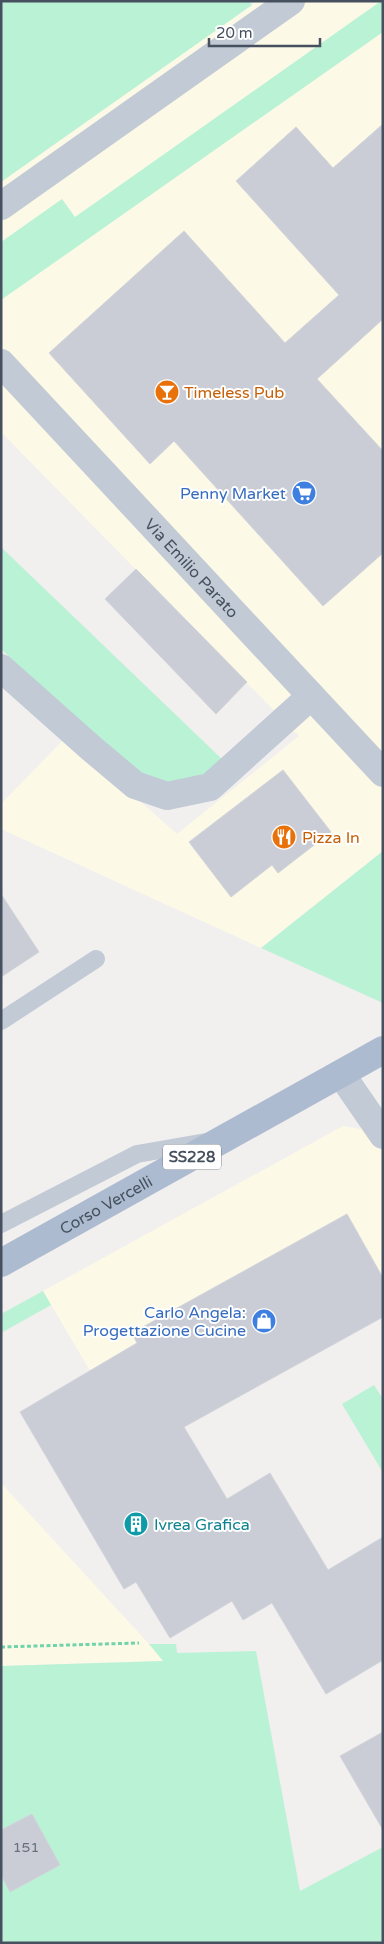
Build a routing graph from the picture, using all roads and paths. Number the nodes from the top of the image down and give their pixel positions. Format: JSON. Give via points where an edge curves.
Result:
{"nodes":[{"id":1,"x":291,"y":1,"type":"edge"},
{"id":2,"x":1,"y":206,"type":"edge"},
{"id":3,"x":1,"y":363,"type":"edge"},
{"id":4,"x":1,"y":668,"type":"edge"},
{"id":5,"x":311,"y":696,"type":"junction"},
{"id":6,"x":383,"y":773,"type":"edge"},
{"id":7,"x":96,"y":959,"type":"dead end"},
{"id":8,"x":1,"y":1021,"type":"edge"},
{"id":9,"x":383,"y":1050,"type":"edge"},
{"id":10,"x":341,"y":1074,"type":"junction"},
{"id":11,"x":383,"y":1135,"type":"edge"},
{"id":12,"x":223,"y":1140,"type":"junction"},
{"id":13,"x":1,"y":1224,"type":"edge"},
{"id":14,"x":1,"y":1263,"type":"edge"},
{"id":15,"x":139,"y":1643,"type":"dead end"},
{"id":16,"x":1,"y":1647,"type":"edge"}],
"edges":[{"from":1,"to":2,"type":"street"},
{"from":3,"to":5,"type":"street","name":"Via Emilio Parato"},
{"from":4,"to":5,"type":"street","via":[[136,785],[167,796],[210,787]]},
{"from":5,"to":6,"type":"street","name":"Via Emilio Parato"},
{"from":7,"to":8,"type":"lane"},
{"from":9,"to":10,"type":"main road","name":"Corso Vercelli","number":"SS228"},
{"from":10,"to":11,"type":"street"},
{"from":10,"to":12,"type":"main road","name":"Corso Vercelli","number":"SS228"},
{"from":12,"to":13,"type":"lane","via":[[137,1154]]},
{"from":12,"to":14,"type":"main road","name":"Corso Vercelli","number":"SS228"},
{"from":15,"to":16,"type":"path"}]}
